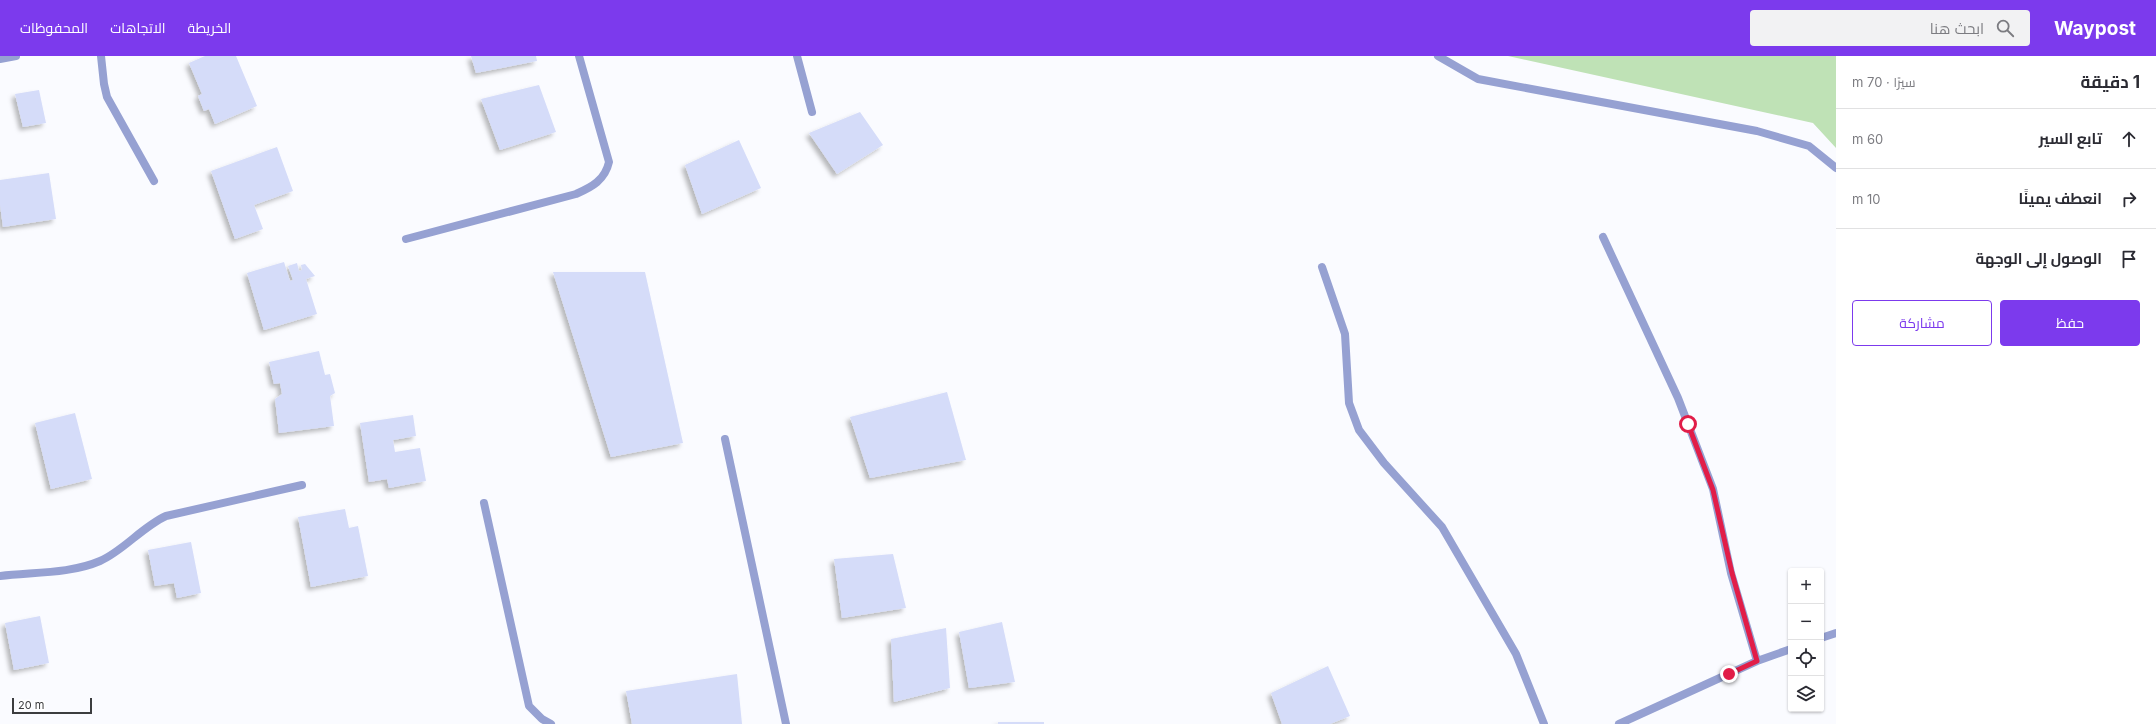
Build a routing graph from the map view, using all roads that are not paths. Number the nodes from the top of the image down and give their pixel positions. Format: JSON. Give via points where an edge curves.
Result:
{"nodes":[{"id":1,"x":16,"y":56,"type":"edge"},
{"id":2,"x":101,"y":56,"type":"edge"},
{"id":3,"x":579,"y":56,"type":"edge"},
{"id":4,"x":797,"y":56,"type":"edge"},
{"id":5,"x":1438,"y":56,"type":"edge"},
{"id":6,"x":0,"y":59,"type":"edge"},
{"id":7,"x":812,"y":112,"type":"dead end"},
{"id":8,"x":1836,"y":168,"type":"edge"},
{"id":9,"x":154,"y":181,"type":"dead end"},
{"id":10,"x":1603,"y":237,"type":"dead end"},
{"id":11,"x":406,"y":240,"type":"dead end"},
{"id":12,"x":1322,"y":267,"type":"dead end"},
{"id":13,"x":724,"y":439,"type":"dead end"},
{"id":14,"x":302,"y":485,"type":"dead end"},
{"id":15,"x":484,"y":503,"type":"dead end"},
{"id":16,"x":0,"y":576,"type":"edge"},
{"id":17,"x":1836,"y":633,"type":"edge"},
{"id":18,"x":1824,"y":637,"type":"edge"},
{"id":19,"x":1788,"y":650,"type":"edge"},
{"id":20,"x":1757,"y":661,"type":"junction"},
{"id":21,"x":551,"y":724,"type":"edge"},
{"id":22,"x":786,"y":724,"type":"edge"},
{"id":23,"x":1544,"y":724,"type":"edge"},
{"id":24,"x":1619,"y":724,"type":"edge"}],
"edges":[{"from":1,"to":6,"type":"street"},
{"from":2,"to":9,"type":"street","via":[[104,84],[110,104]]},
{"from":3,"to":11,"type":"street","via":[[609,162],[606,174],[588,189],[576,194]]},
{"from":4,"to":7,"type":"street"},
{"from":5,"to":8,"type":"street","via":[[1478,79],[1756,131],[1809,146]]},
{"from":10,"to":20,"type":"street","via":[[1678,398],[1713,490],[1732,573]]},
{"from":12,"to":23,"type":"street","via":[[1345,334],[1350,403],[1359,430],[1384,463],[1442,527],[1516,654]]},
{"from":13,"to":22,"type":"street"},
{"from":14,"to":16,"type":"street","via":[[166,516],[155,521],[100,561],[72,568]]},
{"from":15,"to":21,"type":"street","via":[[529,706]]},
{"from":17,"to":18,"type":"street"},
{"from":19,"to":20,"type":"street"},
{"from":20,"to":24,"type":"street"}]}
